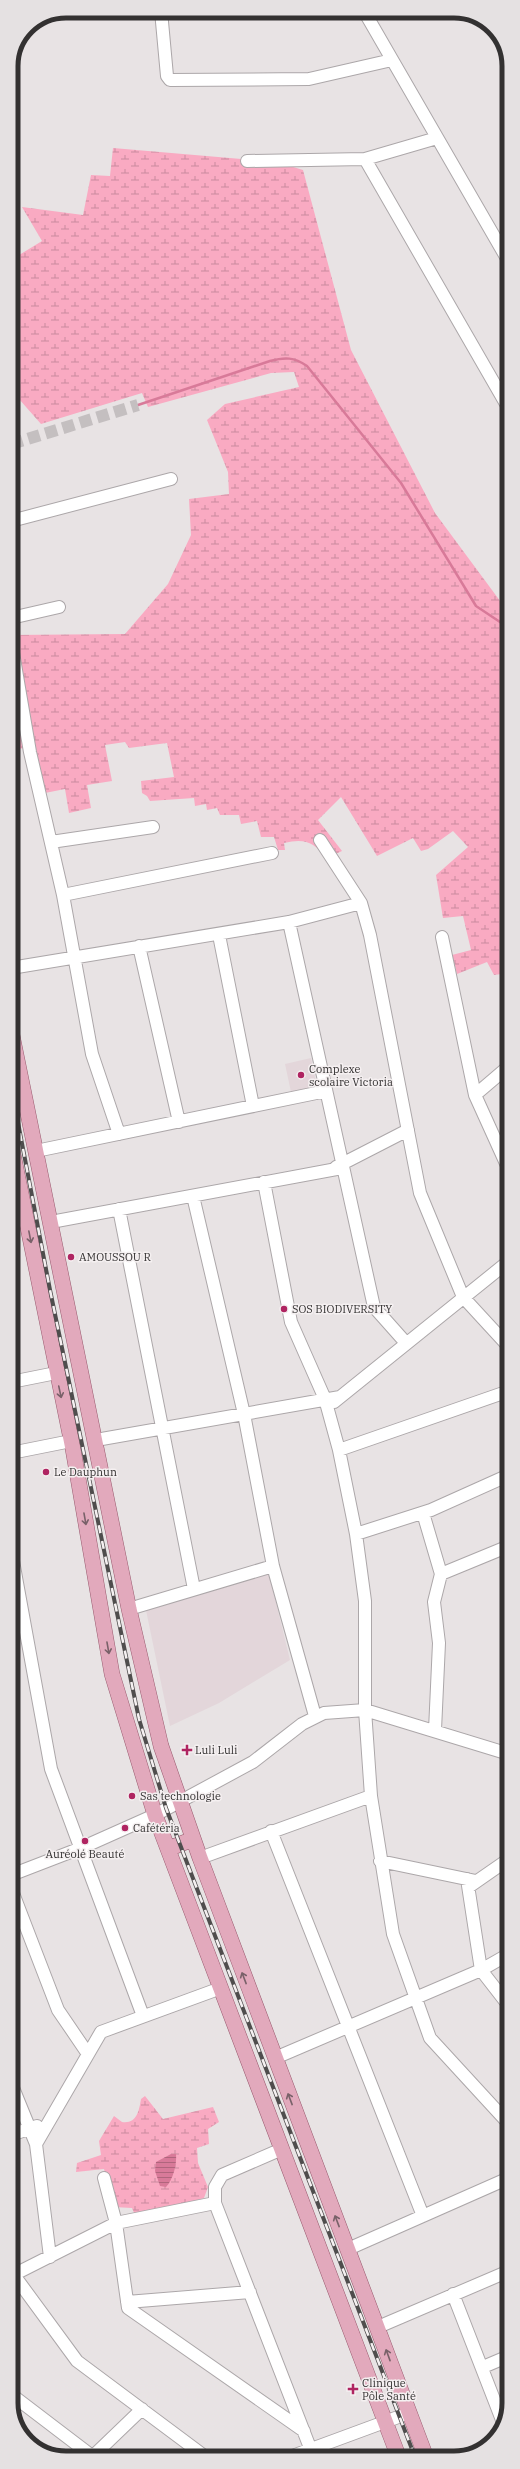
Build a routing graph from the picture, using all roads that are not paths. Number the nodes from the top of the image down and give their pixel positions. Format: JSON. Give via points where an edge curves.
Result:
{"nodes":[{"id":1,"x":163,"y":18,"type":"edge"},
{"id":2,"x":368,"y":18,"type":"edge"},
{"id":3,"x":392,"y":60,"type":"junction"},
{"id":4,"x":437,"y":138,"type":"junction"},
{"id":5,"x":365,"y":159,"type":"junction"},
{"id":6,"x":247,"y":161,"type":"dead end"},
{"id":7,"x":502,"y":243,"type":"edge"},
{"id":8,"x":502,"y":397,"type":"edge"},
{"id":9,"x":172,"y":479,"type":"dead end"},
{"id":10,"x":18,"y":519,"type":"edge"},
{"id":11,"x":59,"y":607,"type":"dead end"},
{"id":12,"x":18,"y":616,"type":"edge"},
{"id":13,"x":18,"y":682,"type":"edge"},
{"id":14,"x":152,"y":827,"type":"dead end"},
{"id":15,"x":320,"y":840,"type":"dead end"},
{"id":16,"x":51,"y":842,"type":"junction"},
{"id":17,"x":272,"y":853,"type":"dead end"},
{"id":18,"x":63,"y":895,"type":"junction"},
{"id":19,"x":361,"y":903,"type":"junction"},
{"id":20,"x":289,"y":922,"type":"junction"},
{"id":21,"x":219,"y":935,"type":"junction"},
{"id":22,"x":442,"y":937,"type":"dead end"},
{"id":23,"x":140,"y":946,"type":"junction"},
{"id":24,"x":75,"y":959,"type":"junction"},
{"id":25,"x":18,"y":967,"type":"edge"},
{"id":26,"x":18,"y":1064,"type":"edge"},
{"id":27,"x":502,"y":1072,"type":"edge"},
{"id":28,"x":326,"y":1091,"type":"junction"},
{"id":29,"x":475,"y":1095,"type":"junction"},
{"id":30,"x":253,"y":1106,"type":"junction"},
{"id":31,"x":179,"y":1122,"type":"junction"},
{"id":32,"x":408,"y":1130,"type":"junction"},
{"id":33,"x":119,"y":1134,"type":"junction"},
{"id":34,"x":36,"y":1151,"type":"junction"},
{"id":35,"x":502,"y":1155,"type":"edge"},
{"id":36,"x":342,"y":1166,"type":"junction"},
{"id":37,"x":18,"y":1180,"type":"edge"},
{"id":38,"x":264,"y":1182,"type":"junction"},
{"id":39,"x":193,"y":1196,"type":"junction"},
{"id":40,"x":119,"y":1209,"type":"junction"},
{"id":41,"x":51,"y":1222,"type":"junction"},
{"id":42,"x":502,"y":1267,"type":"edge"},
{"id":43,"x":64,"y":1286,"type":"junction"},
{"id":44,"x":40,"y":1292,"type":"junction"},
{"id":45,"x":463,"y":1298,"type":"junction"},
{"id":46,"x":502,"y":1340,"type":"edge"},
{"id":47,"x":406,"y":1343,"type":"junction"},
{"id":48,"x":56,"y":1373,"type":"junction"},
{"id":49,"x":18,"y":1381,"type":"edge"},
{"id":50,"x":502,"y":1393,"type":"edge"},
{"id":51,"x":326,"y":1403,"type":"junction"},
{"id":52,"x":244,"y":1414,"type":"junction"},
{"id":53,"x":162,"y":1428,"type":"junction"},
{"id":54,"x":96,"y":1440,"type":"junction"},
{"id":55,"x":71,"y":1441,"type":"junction"},
{"id":56,"x":339,"y":1450,"type":"junction"},
{"id":57,"x":18,"y":1452,"type":"edge"},
{"id":58,"x":502,"y":1478,"type":"edge"},
{"id":59,"x":423,"y":1513,"type":"junction"},
{"id":60,"x":356,"y":1534,"type":"junction"},
{"id":61,"x":502,"y":1549,"type":"edge"},
{"id":62,"x":272,"y":1566,"type":"junction"},
{"id":63,"x":441,"y":1574,"type":"junction"},
{"id":64,"x":18,"y":1588,"type":"edge"},
{"id":65,"x":194,"y":1589,"type":"junction"},
{"id":66,"x":129,"y":1609,"type":"junction"},
{"id":67,"x":365,"y":1710,"type":"junction"},
{"id":68,"x":315,"y":1716,"type":"junction"},
{"id":69,"x":435,"y":1730,"type":"junction"},
{"id":70,"x":502,"y":1749,"type":"edge"},
{"id":71,"x":371,"y":1796,"type":"junction"},
{"id":72,"x":179,"y":1800,"type":"junction"},
{"id":73,"x":155,"y":1815,"type":"junction"},
{"id":74,"x":271,"y":1831,"type":"junction"},
{"id":75,"x":193,"y":1839,"type":"junction"},
{"id":76,"x":81,"y":1848,"type":"junction"},
{"id":77,"x":168,"y":1849,"type":"junction"},
{"id":78,"x":200,"y":1858,"type":"junction"},
{"id":79,"x":380,"y":1861,"type":"junction"},
{"id":80,"x":502,"y":1863,"type":"edge"},
{"id":81,"x":18,"y":1872,"type":"edge"},
{"id":82,"x":470,"y":1883,"type":"junction"},
{"id":83,"x":18,"y":1906,"type":"edge"},
{"id":84,"x":502,"y":1958,"type":"edge"},
{"id":85,"x":481,"y":1970,"type":"junction"},
{"id":86,"x":222,"y":1988,"type":"junction"},
{"id":87,"x":415,"y":1996,"type":"junction"},
{"id":88,"x":502,"y":1997,"type":"edge"},
{"id":89,"x":143,"y":2016,"type":"junction"},
{"id":90,"x":348,"y":2026,"type":"junction"},
{"id":91,"x":88,"y":2054,"type":"junction"},
{"id":92,"x":275,"y":2058,"type":"junction"},
{"id":93,"x":18,"y":2100,"type":"edge"},
{"id":94,"x":502,"y":2116,"type":"edge"},
{"id":95,"x":48,"y":2123,"type":"junction"},
{"id":96,"x":30,"y":2129,"type":"junction"},
{"id":97,"x":18,"y":2133,"type":"edge"},
{"id":98,"x":36,"y":2144,"type":"junction"},
{"id":99,"x":282,"y":2148,"type":"junction"},
{"id":100,"x":104,"y":2178,"type":"dead end"},
{"id":101,"x":502,"y":2181,"type":"edge"},
{"id":102,"x":215,"y":2203,"type":"junction"},
{"id":103,"x":423,"y":2216,"type":"junction"},
{"id":104,"x":116,"y":2223,"type":"junction"},
{"id":105,"x":348,"y":2249,"type":"junction"},
{"id":106,"x":50,"y":2257,"type":"junction"},
{"id":107,"x":18,"y":2272,"type":"edge"},
{"id":108,"x":502,"y":2275,"type":"edge"},
{"id":109,"x":18,"y":2281,"type":"edge"},
{"id":110,"x":250,"y":2292,"type":"junction"},
{"id":111,"x":453,"y":2294,"type":"junction"},
{"id":112,"x":127,"y":2302,"type":"junction"},
{"id":113,"x":378,"y":2327,"type":"junction"},
{"id":114,"x":502,"y":2359,"type":"edge"},
{"id":115,"x":482,"y":2367,"type":"junction"},
{"id":116,"x":18,"y":2400,"type":"edge"},
{"id":117,"x":142,"y":2409,"type":"junction"},
{"id":118,"x":409,"y":2413,"type":"junction"},
{"id":119,"x":500,"y":2415,"type":"edge"},
{"id":120,"x":385,"y":2422,"type":"junction"},
{"id":121,"x":304,"y":2432,"type":"junction"},
{"id":122,"x":84,"y":2451,"type":"edge"},
{"id":123,"x":98,"y":2451,"type":"edge"},
{"id":124,"x":198,"y":2451,"type":"edge"},
{"id":125,"x":311,"y":2451,"type":"edge"},
{"id":126,"x":319,"y":2451,"type":"edge"},
{"id":127,"x":396,"y":2451,"type":"edge"},
{"id":128,"x":423,"y":2451,"type":"edge"}],
"edges":[{"from":1,"to":3,"type":"street","via":[[167,76],[170,80],[309,78]]},
{"from":2,"to":3,"type":"street"},
{"from":3,"to":4,"type":"street"},
{"from":4,"to":5,"type":"street"},
{"from":4,"to":7,"type":"street"},
{"from":5,"to":6,"type":"street"},
{"from":5,"to":8,"type":"street"},
{"from":9,"to":10,"type":"street"},
{"from":11,"to":12,"type":"street"},
{"from":13,"to":16,"type":"street","via":[[30,752]]},
{"from":14,"to":16,"type":"street"},
{"from":15,"to":19,"type":"street"},
{"from":16,"to":18,"type":"street"},
{"from":17,"to":18,"type":"street"},
{"from":18,"to":24,"type":"street"},
{"from":19,"to":20,"type":"street"},
{"from":19,"to":32,"type":"street","via":[[370,935]]},
{"from":20,"to":21,"type":"street"},
{"from":20,"to":28,"type":"street"},
{"from":21,"to":23,"type":"street"},
{"from":21,"to":30,"type":"street"},
{"from":22,"to":29,"type":"street"},
{"from":23,"to":24,"type":"street"},
{"from":23,"to":31,"type":"street"},
{"from":24,"to":25,"type":"street"},
{"from":24,"to":33,"type":"street","via":[[92,1054]]},
{"from":26,"to":34,"type":"main road"},
{"from":27,"to":29,"type":"street"},
{"from":28,"to":30,"type":"street"},
{"from":28,"to":36,"type":"street"},
{"from":29,"to":35,"type":"street"},
{"from":30,"to":31,"type":"street"},
{"from":31,"to":33,"type":"street"},
{"from":32,"to":36,"type":"street"},
{"from":32,"to":45,"type":"street","via":[[420,1193]]},
{"from":33,"to":34,"type":"street"},
{"from":34,"to":41,"type":"main road"},
{"from":36,"to":38,"type":"street"},
{"from":36,"to":47,"type":"street","via":[[374,1307]]},
{"from":37,"to":44,"type":"main road","one_way":true},
{"from":38,"to":39,"type":"street"},
{"from":38,"to":51,"type":"street","via":[[291,1322]]},
{"from":39,"to":40,"type":"street"},
{"from":39,"to":52,"type":"street"},
{"from":40,"to":41,"type":"street"},
{"from":40,"to":53,"type":"street"},
{"from":41,"to":43,"type":"main road"},
{"from":42,"to":45,"type":"street"},
{"from":43,"to":44,"type":"main road"},
{"from":43,"to":54,"type":"main road"},
{"from":44,"to":48,"type":"main road"},
{"from":45,"to":46,"type":"street"},
{"from":45,"to":47,"type":"street"},
{"from":47,"to":51,"type":"street","via":[[340,1397]]},
{"from":48,"to":49,"type":"street"},
{"from":48,"to":55,"type":"main road","one_way":true},
{"from":50,"to":56,"type":"street"},
{"from":51,"to":52,"type":"street"},
{"from":51,"to":56,"type":"street"},
{"from":52,"to":53,"type":"street"},
{"from":52,"to":62,"type":"street"},
{"from":53,"to":54,"type":"street"},
{"from":53,"to":65,"type":"street"},
{"from":54,"to":66,"type":"main road"},
{"from":55,"to":57,"type":"street"},
{"from":55,"to":73,"type":"main road","one_way":true,"via":[[112,1674]]},
{"from":56,"to":60,"type":"street"},
{"from":58,"to":59,"type":"street"},
{"from":59,"to":60,"type":"street"},
{"from":59,"to":63,"type":"street"},
{"from":60,"to":67,"type":"street","via":[[364,1601]]},
{"from":61,"to":63,"type":"street"},
{"from":62,"to":65,"type":"street"},
{"from":62,"to":68,"type":"street"},
{"from":63,"to":69,"type":"street","via":[[434,1602],[439,1642]]},
{"from":64,"to":76,"type":"street","via":[[51,1769]]},
{"from":65,"to":66,"type":"street"},
{"from":66,"to":72,"type":"main road","via":[[153,1716]]},
{"from":67,"to":68,"type":"street"},
{"from":67,"to":69,"type":"street"},
{"from":67,"to":71,"type":"street"},
{"from":68,"to":72,"type":"street","via":[[252,1762]]},
{"from":69,"to":70,"type":"street"},
{"from":71,"to":74,"type":"street"},
{"from":71,"to":79,"type":"street"},
{"from":72,"to":73,"type":"street"},
{"from":72,"to":75,"type":"main road"},
{"from":73,"to":76,"type":"street"},
{"from":73,"to":77,"type":"main road"},
{"from":74,"to":78,"type":"street"},
{"from":74,"to":90,"type":"street"},
{"from":75,"to":77,"type":"main road"},
{"from":75,"to":78,"type":"main road"},
{"from":76,"to":81,"type":"street"},
{"from":76,"to":89,"type":"street"},
{"from":77,"to":86,"type":"main road"},
{"from":92,"to":78,"type":"main road","one_way":true},
{"from":79,"to":82,"type":"street"},
{"from":79,"to":87,"type":"street","via":[[392,1934]]},
{"from":80,"to":82,"type":"street"},
{"from":82,"to":85,"type":"street"},
{"from":83,"to":91,"type":"street","via":[[58,2010]]},
{"from":84,"to":85,"type":"street"},
{"from":85,"to":87,"type":"street"},
{"from":85,"to":88,"type":"street"},
{"from":86,"to":89,"type":"street"},
{"from":86,"to":99,"type":"main road"},
{"from":87,"to":90,"type":"street"},
{"from":87,"to":94,"type":"street","via":[[430,2038]]},
{"from":89,"to":91,"type":"street","via":[[101,2032]]},
{"from":90,"to":92,"type":"street"},
{"from":90,"to":103,"type":"street"},
{"from":91,"to":95,"type":"street"},
{"from":105,"to":92,"type":"main road","one_way":true},
{"from":93,"to":96,"type":"street"},
{"from":95,"to":96,"type":"street"},
{"from":95,"to":98,"type":"street"},
{"from":96,"to":97,"type":"street"},
{"from":96,"to":98,"type":"street"},
{"from":98,"to":106,"type":"street"},
{"from":99,"to":102,"type":"street","via":[[222,2175],[215,2186]]},
{"from":99,"to":120,"type":"main road"},
{"from":100,"to":104,"type":"street"},
{"from":101,"to":103,"type":"street"},
{"from":102,"to":104,"type":"street"},
{"from":102,"to":110,"type":"street"},
{"from":103,"to":105,"type":"street"},
{"from":104,"to":106,"type":"street"},
{"from":104,"to":112,"type":"street"},
{"from":105,"to":113,"type":"main road"},
{"from":106,"to":107,"type":"street"},
{"from":108,"to":111,"type":"street"},
{"from":109,"to":117,"type":"street","via":[[77,2361]]},
{"from":110,"to":112,"type":"street"},
{"from":110,"to":121,"type":"street"},
{"from":111,"to":113,"type":"street"},
{"from":111,"to":115,"type":"street"},
{"from":112,"to":121,"type":"street","via":[[128,2308]]},
{"from":118,"to":113,"type":"main road","one_way":true},
{"from":114,"to":115,"type":"street"},
{"from":115,"to":119,"type":"street"},
{"from":116,"to":122,"type":"street"},
{"from":117,"to":123,"type":"street"},
{"from":117,"to":124,"type":"street"},
{"from":118,"to":120,"type":"street"},
{"from":118,"to":128,"type":"main road"},
{"from":120,"to":126,"type":"street"},
{"from":120,"to":127,"type":"main road"},
{"from":121,"to":125,"type":"street"}]}
